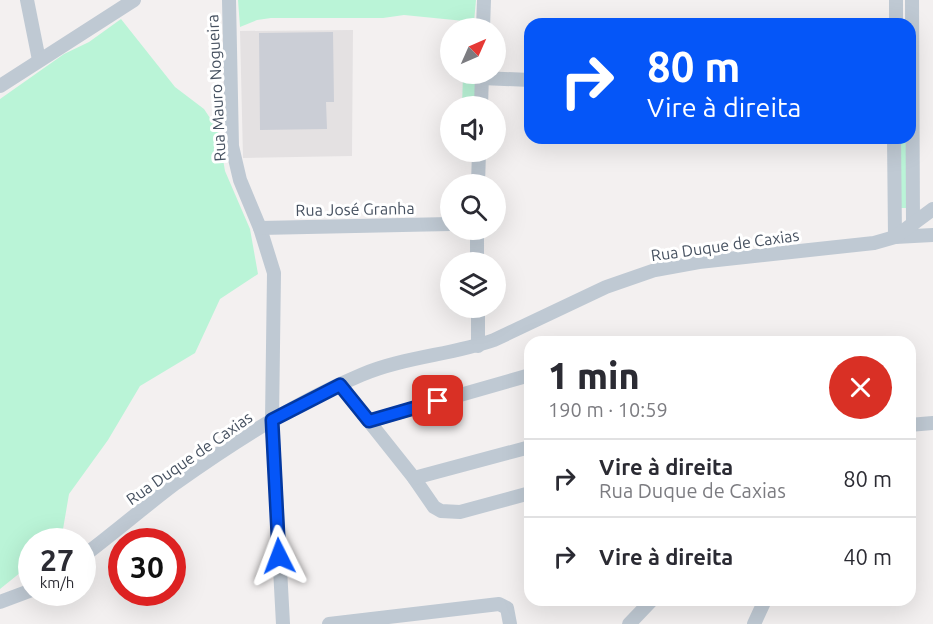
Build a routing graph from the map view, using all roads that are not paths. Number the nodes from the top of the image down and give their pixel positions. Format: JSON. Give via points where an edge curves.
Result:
{"nodes":[{"id":1,"x":27,"y":0,"type":"edge"},
{"id":2,"x":134,"y":0,"type":"edge"},
{"id":3,"x":229,"y":0,"type":"edge"},
{"id":4,"x":484,"y":0,"type":"edge"},
{"id":5,"x":896,"y":0,"type":"edge"},
{"id":6,"x":912,"y":0,"type":"edge"},
{"id":7,"x":483,"y":18,"type":"edge"},
{"id":8,"x":896,"y":18,"type":"edge"},
{"id":9,"x":912,"y":18,"type":"edge"},
{"id":10,"x":39,"y":60,"type":"junction"},
{"id":11,"x":506,"y":78,"type":"edge"},
{"id":12,"x":524,"y":80,"type":"edge"},
{"id":13,"x":0,"y":86,"type":"edge"},
{"id":14,"x":894,"y":144,"type":"edge"},
{"id":15,"x":912,"y":144,"type":"edge"},
{"id":16,"x":931,"y":216,"type":"edge"},
{"id":17,"x":440,"y":224,"type":"edge"},
{"id":18,"x":914,"y":224,"type":"junction"},
{"id":19,"x":260,"y":228,"type":"junction"},
{"id":20,"x":933,"y":236,"type":"edge"},
{"id":21,"x":895,"y":237,"type":"junction"},
{"id":22,"x":478,"y":318,"type":"edge"},
{"id":23,"x":478,"y":346,"type":"junction"},
{"id":24,"x":524,"y":377,"type":"edge"},
{"id":25,"x":340,"y":385,"type":"junction"},
{"id":26,"x":272,"y":420,"type":"junction"},
{"id":27,"x":369,"y":421,"type":"junction"},
{"id":28,"x":933,"y":423,"type":"edge"},
{"id":29,"x":916,"y":424,"type":"edge"},
{"id":30,"x":524,"y":449,"type":"edge"},
{"id":31,"x":414,"y":478,"type":"junction"},
{"id":32,"x":524,"y":496,"type":"edge"},
{"id":33,"x":96,"y":546,"type":"edge"},
{"id":34,"x":18,"y":595,"type":"edge"},
{"id":35,"x":0,"y":602,"type":"edge"},
{"id":36,"x":646,"y":606,"type":"edge"},
{"id":37,"x":762,"y":606,"type":"edge"},
{"id":38,"x":509,"y":619,"type":"edge"},
{"id":39,"x":283,"y":624,"type":"edge"},
{"id":40,"x":329,"y":624,"type":"edge"},
{"id":41,"x":629,"y":624,"type":"edge"},
{"id":42,"x":754,"y":624,"type":"edge"}],
"edges":[{"from":1,"to":10,"type":"street"},
{"from":2,"to":10,"type":"street"},
{"from":3,"to":19,"type":"street","name":"Rua Mauro Nogueira","via":[[232,146],[240,180]]},
{"from":4,"to":7,"type":"street"},
{"from":5,"to":8,"type":"street"},
{"from":6,"to":9,"type":"street"},
{"from":10,"to":13,"type":"street"},
{"from":11,"to":12,"type":"street"},
{"from":14,"to":21,"type":"street"},
{"from":15,"to":18,"type":"street"},
{"from":16,"to":18,"type":"street","name":"Rua Duque de Caxias"},
{"from":17,"to":19,"type":"street","name":"Rua José Granha"},
{"from":18,"to":21,"type":"street","name":"Rua Duque de Caxias"},
{"from":19,"to":26,"type":"street","name":"Rua Mauro Nogueira","via":[[274,273]]},
{"from":20,"to":21,"type":"street"},
{"from":21,"to":23,"type":"street","name":"Rua Duque de Caxias","via":[[874,243],[655,270],[606,287]]},
{"from":22,"to":23,"type":"street"},
{"from":23,"to":25,"type":"street","name":"Rua Duque de Caxias","via":[[384,367]]},
{"from":24,"to":27,"type":"street"},
{"from":25,"to":26,"type":"street","name":"Rua Duque de Caxias"},
{"from":25,"to":27,"type":"street"},
{"from":26,"to":33,"type":"street","name":"Rua Duque de Caxias","via":[[175,484]]},
{"from":26,"to":39,"type":"street","name":"Rua Mauro Nogueira"},
{"from":27,"to":31,"type":"street"},
{"from":28,"to":29,"type":"street"},
{"from":30,"to":31,"type":"street"},
{"from":31,"to":32,"type":"street","via":[[434,507],[450,513]]},
{"from":34,"to":35,"type":"street"},
{"from":36,"to":41,"type":"street"},
{"from":37,"to":42,"type":"street"},
{"from":38,"to":40,"type":"street","via":[[507,608],[499,604]]}]}
